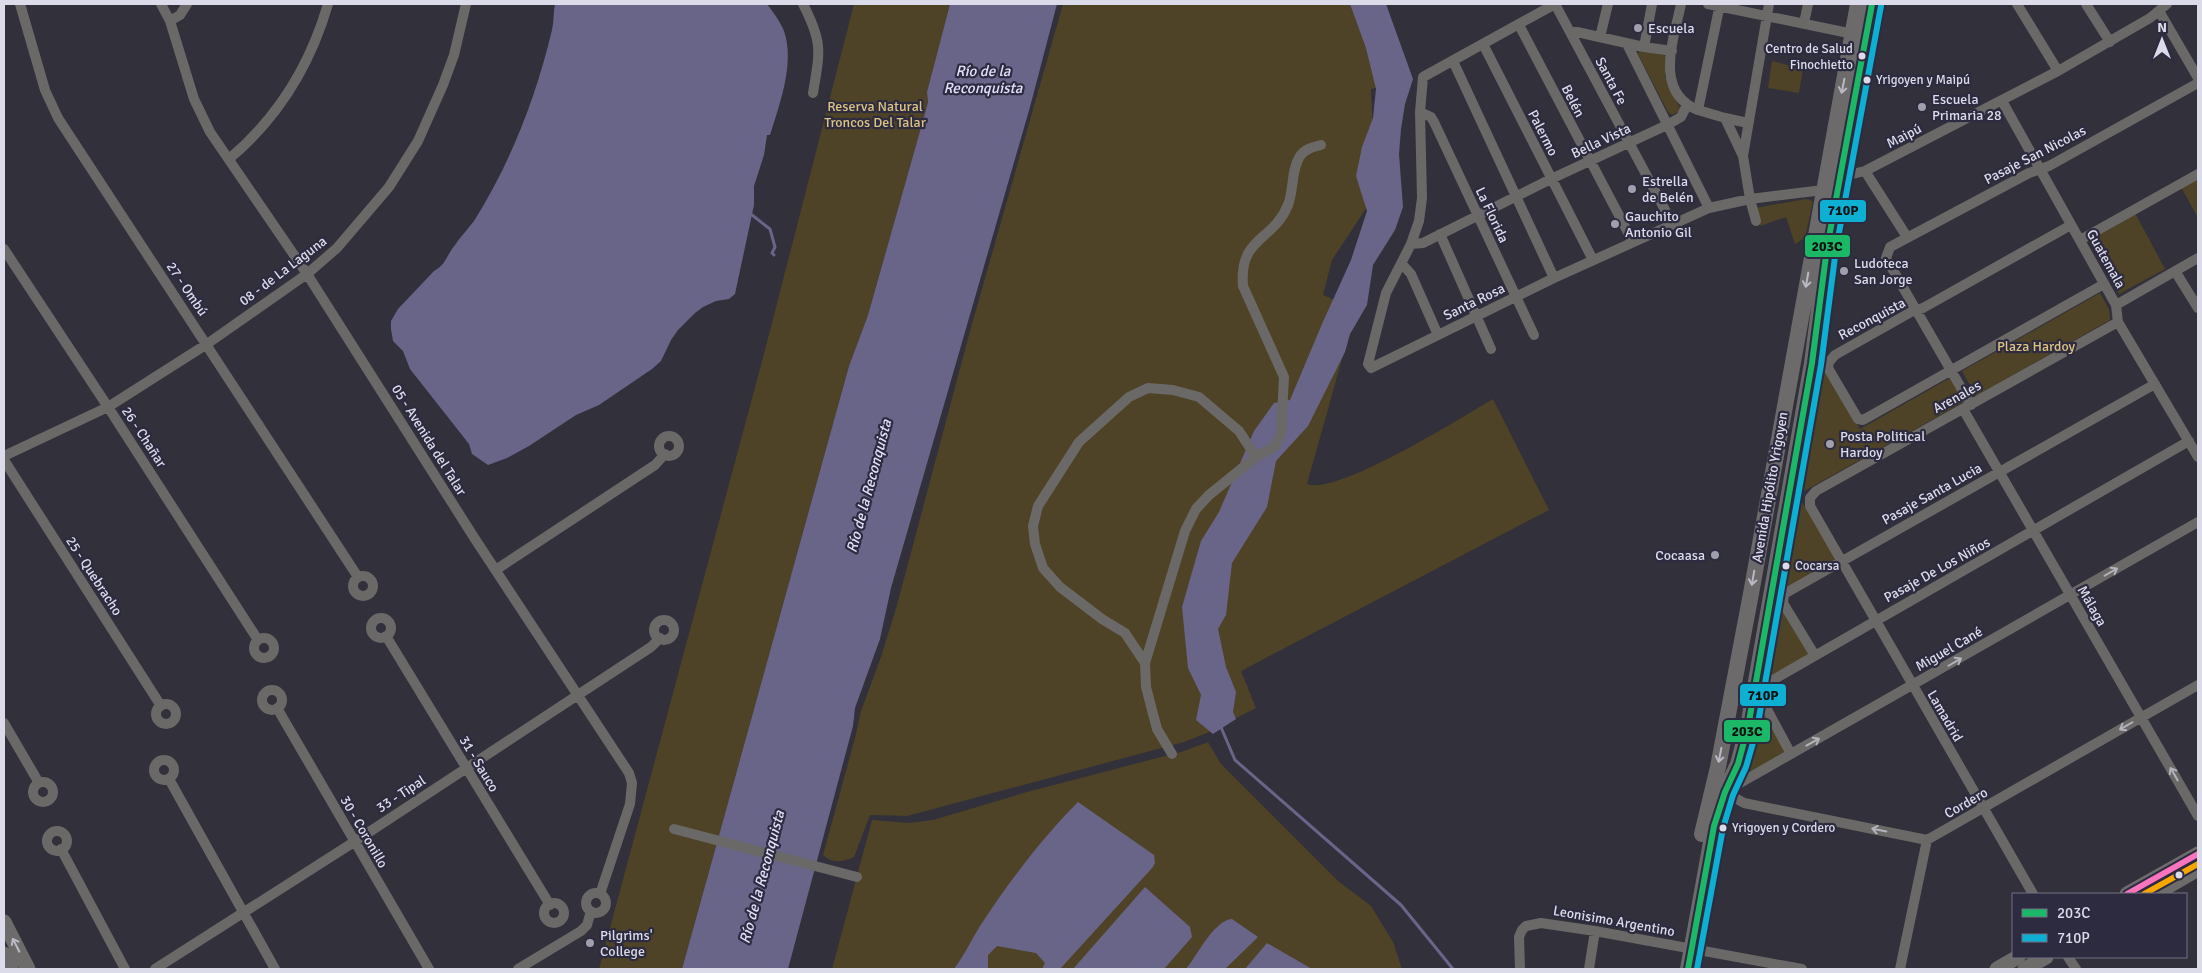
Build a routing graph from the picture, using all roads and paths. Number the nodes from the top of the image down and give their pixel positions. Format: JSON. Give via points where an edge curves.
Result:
{"nodes":[{"id":1,"x":20,"y":4,"type":"edge"},
{"id":2,"x":161,"y":4,"type":"edge"},
{"id":3,"x":187,"y":4,"type":"edge"},
{"id":4,"x":328,"y":4,"type":"edge"},
{"id":5,"x":466,"y":4,"type":"edge"},
{"id":6,"x":803,"y":4,"type":"edge"},
{"id":7,"x":1555,"y":4,"type":"edge"},
{"id":8,"x":1608,"y":4,"type":"edge"},
{"id":9,"x":1652,"y":4,"type":"edge"},
{"id":10,"x":1681,"y":4,"type":"edge"},
{"id":11,"x":1708,"y":4,"type":"edge"},
{"id":12,"x":1769,"y":4,"type":"edge"},
{"id":13,"x":1808,"y":4,"type":"edge"},
{"id":14,"x":1858,"y":4,"type":"edge"},
{"id":15,"x":1872,"y":4,"type":"edge"},
{"id":16,"x":2017,"y":4,"type":"edge"},
{"id":17,"x":2086,"y":4,"type":"edge"},
{"id":18,"x":2168,"y":4,"type":"edge"},
{"id":19,"x":1720,"y":5,"type":"edge"},
{"id":20,"x":2159,"y":12,"type":"junction"},
{"id":21,"x":1767,"y":15,"type":"junction"},
{"id":22,"x":170,"y":22,"type":"junction"},
{"id":23,"x":1804,"y":23,"type":"junction"},
{"id":24,"x":1519,"y":25,"type":"junction"},
{"id":25,"x":1570,"y":32,"type":"junction"},
{"id":26,"x":1859,"y":35,"type":"junction"},
{"id":27,"x":1600,"y":37,"type":"junction"},
{"id":28,"x":2110,"y":42,"type":"junction"},
{"id":29,"x":1483,"y":44,"type":"junction"},
{"id":30,"x":1627,"y":44,"type":"junction"},
{"id":31,"x":1644,"y":47,"type":"junction"},
{"id":32,"x":1672,"y":50,"type":"junction"},
{"id":33,"x":1453,"y":61,"type":"junction"},
{"id":34,"x":2058,"y":71,"type":"junction"},
{"id":35,"x":2198,"y":78,"type":"edge"},
{"id":36,"x":2198,"y":82,"type":"edge"},
{"id":37,"x":813,"y":93,"type":"dead end"},
{"id":38,"x":2002,"y":101,"type":"junction"},
{"id":39,"x":1687,"y":106,"type":"junction"},
{"id":40,"x":1698,"y":110,"type":"junction"},
{"id":41,"x":1420,"y":112,"type":"junction"},
{"id":42,"x":1725,"y":118,"type":"junction"},
{"id":43,"x":1748,"y":123,"type":"junction"},
{"id":44,"x":1668,"y":125,"type":"junction"},
{"id":45,"x":1628,"y":143,"type":"junction"},
{"id":46,"x":1320,"y":145,"type":"dead end"},
{"id":47,"x":1743,"y":156,"type":"junction"},
{"id":48,"x":229,"y":159,"type":"junction"},
{"id":49,"x":1590,"y":162,"type":"junction"},
{"id":50,"x":2040,"y":169,"type":"junction"},
{"id":51,"x":1865,"y":171,"type":"junction"},
{"id":52,"x":2198,"y":174,"type":"edge"},
{"id":53,"x":1840,"y":178,"type":"junction"},
{"id":54,"x":1551,"y":179,"type":"junction"},
{"id":55,"x":1823,"y":190,"type":"junction"},
{"id":56,"x":1514,"y":197,"type":"junction"},
{"id":57,"x":1750,"y":199,"type":"junction"},
{"id":58,"x":1709,"y":208,"type":"junction"},
{"id":59,"x":1477,"y":216,"type":"junction"},
{"id":60,"x":1756,"y":221,"type":"dead end"},
{"id":61,"x":1672,"y":223,"type":"junction"},
{"id":62,"x":2071,"y":225,"type":"junction"},
{"id":63,"x":1440,"y":234,"type":"junction"},
{"id":64,"x":1907,"y":238,"type":"junction"},
{"id":65,"x":2080,"y":240,"type":"junction"},
{"id":66,"x":1633,"y":242,"type":"junction"},
{"id":67,"x":1411,"y":244,"type":"junction"},
{"id":68,"x":4,"y":250,"type":"edge"},
{"id":69,"x":1886,"y":253,"type":"joint"},
{"id":70,"x":2198,"y":258,"type":"edge"},
{"id":71,"x":1593,"y":260,"type":"junction"},
{"id":72,"x":1402,"y":264,"type":"junction"},
{"id":73,"x":2175,"y":271,"type":"junction"},
{"id":74,"x":307,"y":274,"type":"junction"},
{"id":75,"x":1554,"y":278,"type":"junction"},
{"id":76,"x":2104,"y":284,"type":"junction"},
{"id":77,"x":1515,"y":297,"type":"junction"},
{"id":78,"x":2116,"y":304,"type":"junction"},
{"id":79,"x":2198,"y":308,"type":"edge"},
{"id":80,"x":1917,"y":310,"type":"junction"},
{"id":81,"x":1475,"y":317,"type":"junction"},
{"id":82,"x":2118,"y":322,"type":"junction"},
{"id":83,"x":1438,"y":335,"type":"junction"},
{"id":84,"x":1534,"y":335,"type":"dead end"},
{"id":85,"x":207,"y":344,"type":"junction"},
{"id":86,"x":1491,"y":348,"type":"dead end"},
{"id":87,"x":1952,"y":371,"type":"junction"},
{"id":88,"x":1790,"y":376,"type":"junction"},
{"id":89,"x":1809,"y":380,"type":"junction"},
{"id":90,"x":2155,"y":384,"type":"junction"},
{"id":91,"x":108,"y":407,"type":"junction"},
{"id":92,"x":1967,"y":407,"type":"junction"},
{"id":93,"x":1863,"y":420,"type":"joint"},
{"id":94,"x":2189,"y":441,"type":"junction"},
{"id":95,"x":664,"y":454,"type":"dead end"},
{"id":96,"x":2198,"y":454,"type":"edge"},
{"id":97,"x":4,"y":456,"type":"edge"},
{"id":98,"x":1256,"y":457,"type":"junction"},
{"id":99,"x":4,"y":460,"type":"edge"},
{"id":100,"x":1999,"y":472,"type":"junction"},
{"id":101,"x":1810,"y":498,"type":"joint"},
{"id":102,"x":2198,"y":522,"type":"edge"},
{"id":103,"x":2033,"y":532,"type":"junction"},
{"id":104,"x":1841,"y":561,"type":"junction"},
{"id":105,"x":497,"y":569,"type":"junction"},
{"id":106,"x":358,"y":577,"type":"dead end"},
{"id":107,"x":2070,"y":596,"type":"junction"},
{"id":108,"x":1750,"y":599,"type":"junction"},
{"id":109,"x":1770,"y":602,"type":"junction"},
{"id":110,"x":1875,"y":620,"type":"junction"},
{"id":111,"x":386,"y":636,"type":"dead end"},
{"id":112,"x":660,"y":638,"type":"dead end"},
{"id":113,"x":258,"y":640,"type":"dead end"},
{"id":114,"x":1814,"y":654,"type":"junction"},
{"id":115,"x":1144,"y":663,"type":"junction"},
{"id":116,"x":2198,"y":685,"type":"edge"},
{"id":117,"x":1912,"y":686,"type":"junction"},
{"id":118,"x":578,"y":693,"type":"junction"},
{"id":119,"x":161,"y":706,"type":"dead end"},
{"id":120,"x":277,"y":708,"type":"dead end"},
{"id":121,"x":2141,"y":718,"type":"junction"},
{"id":122,"x":4,"y":723,"type":"edge"},
{"id":123,"x":1172,"y":754,"type":"dead end"},
{"id":124,"x":1791,"y":754,"type":"junction"},
{"id":125,"x":466,"y":768,"type":"junction"},
{"id":126,"x":169,"y":778,"type":"dead end"},
{"id":127,"x":39,"y":783,"type":"dead end"},
{"id":128,"x":1718,"y":791,"type":"junction"},
{"id":129,"x":1983,"y":808,"type":"junction"},
{"id":130,"x":2198,"y":816,"type":"edge"},
{"id":131,"x":674,"y":829,"type":"dead end"},
{"id":132,"x":1927,"y":840,"type":"junction"},
{"id":133,"x":354,"y":842,"type":"junction"},
{"id":134,"x":61,"y":849,"type":"dead end"},
{"id":135,"x":2198,"y":854,"type":"edge"},
{"id":136,"x":2198,"y":869,"type":"edge"},
{"id":137,"x":856,"y":877,"type":"dead end"},
{"id":138,"x":2032,"y":893,"type":"edge"},
{"id":139,"x":2129,"y":893,"type":"edge"},
{"id":140,"x":2157,"y":893,"type":"edge"},
{"id":141,"x":550,"y":905,"type":"dead end"},
{"id":142,"x":244,"y":912,"type":"junction"},
{"id":143,"x":4,"y":922,"type":"edge"},
{"id":144,"x":1595,"y":931,"type":"junction"},
{"id":145,"x":1687,"y":948,"type":"junction"},
{"id":146,"x":4,"y":954,"type":"edge"},
{"id":147,"x":2016,"y":958,"type":"edge"},
{"id":148,"x":2044,"y":958,"type":"edge"},
{"id":149,"x":2069,"y":958,"type":"edge"},
{"id":150,"x":11,"y":969,"type":"edge"},
{"id":151,"x":28,"y":969,"type":"edge"},
{"id":152,"x":125,"y":969,"type":"edge"},
{"id":153,"x":155,"y":969,"type":"edge"},
{"id":154,"x":275,"y":969,"type":"edge"},
{"id":155,"x":428,"y":969,"type":"edge"},
{"id":156,"x":518,"y":969,"type":"edge"},
{"id":157,"x":1520,"y":969,"type":"edge"},
{"id":158,"x":1589,"y":969,"type":"edge"},
{"id":159,"x":1678,"y":969,"type":"edge"},
{"id":160,"x":1688,"y":969,"type":"edge"},
{"id":161,"x":1802,"y":969,"type":"edge"},
{"id":162,"x":1900,"y":969,"type":"edge"},
{"id":163,"x":1997,"y":969,"type":"edge"},
{"id":164,"x":2024,"y":969,"type":"edge"},
{"id":165,"x":2076,"y":969,"type":"edge"}],
"edges":[{"from":1,"to":85,"type":"street","name":"27 - Ombú","via":[[51,107]]},
{"from":2,"to":22,"type":"street","name":"05 - Avenida del Talar"},
{"from":3,"to":22,"type":"street"},
{"from":4,"to":48,"type":"street","via":[[311,54],[282,105],[265,126]]},
{"from":5,"to":74,"type":"street","name":"08 - de La Laguna","via":[[454,55],[418,141],[374,207],[337,248]]},
{"from":6,"to":37,"type":"street","via":[[817,34],[819,48]]},
{"from":7,"to":24,"type":"street"},
{"from":7,"to":25,"type":"street","name":"Santa Fe"},
{"from":8,"to":27,"type":"street"},
{"from":9,"to":31,"type":"street"},
{"from":10,"to":32,"type":"street"},
{"from":11,"to":19,"type":"street"},
{"from":12,"to":21,"type":"street"},
{"from":13,"to":23,"type":"street"},
{"from":14,"to":26,"type":"main road","name":"Avenida Hipólito Yrigoyen"},
{"from":15,"to":26,"type":"main road","name":"Avenida Hipólito Yrigoyen"},
{"from":16,"to":34,"type":"street"},
{"from":17,"to":28,"type":"street"},
{"from":18,"to":20,"type":"street","name":"Maipú"},
{"from":19,"to":21,"type":"street"},
{"from":19,"to":40,"type":"street"},
{"from":20,"to":28,"type":"street","name":"Maipú"},
{"from":20,"to":35,"type":"street"},
{"from":21,"to":23,"type":"street"},
{"from":21,"to":43,"type":"street"},
{"from":22,"to":48,"type":"street","name":"05 - Avenida del Talar","via":[[198,109]]},
{"from":23,"to":26,"type":"street"},
{"from":24,"to":29,"type":"street"},
{"from":24,"to":49,"type":"street","name":"Belén"},
{"from":25,"to":27,"type":"street"},
{"from":25,"to":45,"type":"street","name":"Santa Fe"},
{"from":26,"to":53,"type":"main road","name":"Avenida Hipólito Yrigoyen"},
{"from":26,"to":55,"type":"main road","name":"Avenida Hipólito Yrigoyen","one_way":true},
{"from":27,"to":30,"type":"street"},
{"from":28,"to":34,"type":"street","name":"Maipú"},
{"from":29,"to":33,"type":"street"},
{"from":29,"to":54,"type":"street","name":"Palermo"},
{"from":30,"to":31,"type":"street"},
{"from":30,"to":44,"type":"street"},
{"from":31,"to":32,"type":"street"},
{"from":32,"to":39,"type":"street","via":[[1670,78]]},
{"from":33,"to":41,"type":"street","name":"Santa Rosa","via":[[1423,77]]},
{"from":33,"to":56,"type":"street"},
{"from":34,"to":38,"type":"street","name":"Maipú"},
{"from":36,"to":50,"type":"street","name":"Pasaje San Nicolas"},
{"from":38,"to":50,"type":"street","name":"Guatemala"},
{"from":38,"to":51,"type":"street","name":"Maipú"},
{"from":39,"to":40,"type":"street"},
{"from":39,"to":44,"type":"street","name":"Bella Vista","via":[[1681,117]]},
{"from":40,"to":42,"type":"street"},
{"from":41,"to":59,"type":"street","name":"La Florida","via":[[1434,122]]},
{"from":41,"to":67,"type":"street","name":"Santa Rosa","via":[[1421,210]]},
{"from":42,"to":43,"type":"street"},
{"from":42,"to":47,"type":"street"},
{"from":43,"to":47,"type":"street"},
{"from":44,"to":45,"type":"street","name":"Bella Vista"},
{"from":44,"to":58,"type":"street"},
{"from":45,"to":49,"type":"street","name":"Bella Vista"},
{"from":45,"to":61,"type":"street","name":"Santa Fe"},
{"from":46,"to":98,"type":"street","via":[[1301,154],[1286,210],[1244,257],[1243,286],[1284,376],[1281,434],[1275,446]]},
{"from":47,"to":57,"type":"street"},
{"from":48,"to":74,"type":"street","name":"05 - Avenida del Talar"},
{"from":49,"to":54,"type":"street","name":"Bella Vista"},
{"from":49,"to":66,"type":"street","name":"Belén"},
{"from":50,"to":62,"type":"street","name":"Guatemala"},
{"from":50,"to":64,"type":"street","name":"Pasaje San Nicolas"},
{"from":51,"to":53,"type":"street","name":"Maipú"},
{"from":51,"to":64,"type":"street"},
{"from":52,"to":65,"type":"street"},
{"from":53,"to":55,"type":"street","name":"Santa Rosa"},
{"from":53,"to":89,"type":"main road","name":"Avenida Hipólito Yrigoyen","via":[[1822,277]]},
{"from":54,"to":56,"type":"street","name":"Bella Vista"},
{"from":54,"to":71,"type":"street","name":"Palermo"},
{"from":55,"to":57,"type":"street","name":"Santa Rosa"},
{"from":55,"to":88,"type":"main road","name":"Avenida Hipólito Yrigoyen","one_way":true},
{"from":56,"to":59,"type":"street","name":"Bella Vista"},
{"from":56,"to":75,"type":"street"},
{"from":57,"to":58,"type":"street","name":"Santa Rosa"},
{"from":57,"to":60,"type":"street"},
{"from":58,"to":61,"type":"street","name":"Santa Rosa"},
{"from":59,"to":63,"type":"street","name":"Bella Vista"},
{"from":59,"to":77,"type":"street","name":"La Florida"},
{"from":61,"to":66,"type":"street","name":"Santa Rosa"},
{"from":62,"to":65,"type":"street","name":"Guatemala"},
{"from":62,"to":80,"type":"street","name":"Reconquista"},
{"from":63,"to":67,"type":"street","name":"Bella Vista","via":[[1422,243]]},
{"from":63,"to":81,"type":"street"},
{"from":64,"to":69,"type":"street","name":"Pasaje San Nicolas","via":[[1890,247]]},
{"from":65,"to":76,"type":"street","name":"Guatemala"},
{"from":66,"to":71,"type":"street","name":"Santa Rosa"},
{"from":67,"to":72,"type":"street","name":"Santa Rosa"},
{"from":68,"to":91,"type":"street","name":"26 - Chañar"},
{"from":69,"to":80,"type":"street","name":"Málaga"},
{"from":70,"to":73,"type":"street"},
{"from":71,"to":75,"type":"street","name":"Santa Rosa"},
{"from":72,"to":83,"type":"street","via":[[1411,274]]},
{"from":72,"to":83,"type":"street","name":"Santa Rosa","via":[[1386,293],[1368,364],[1371,368]]},
{"from":73,"to":78,"type":"street"},
{"from":73,"to":79,"type":"street"},
{"from":74,"to":85,"type":"street","name":"08 - de La Laguna"},
{"from":74,"to":105,"type":"street","name":"05 - Avenida del Talar"},
{"from":75,"to":77,"type":"street","name":"Santa Rosa"},
{"from":76,"to":78,"type":"street","name":"Guatemala"},
{"from":76,"to":87,"type":"street","name":"Arenales"},
{"from":77,"to":81,"type":"street","name":"Santa Rosa"},
{"from":77,"to":84,"type":"street","name":"La Florida"},
{"from":78,"to":82,"type":"street","name":"Guatemala"},
{"from":80,"to":87,"type":"street","name":"Málaga"},
{"from":80,"to":93,"type":"street","name":"Reconquista","via":[[1834,355],[1829,362],[1828,368],[1858,419]]},
{"from":81,"to":83,"type":"street","name":"Santa Rosa"},
{"from":81,"to":86,"type":"street"},
{"from":82,"to":90,"type":"street","name":"Guatemala"},
{"from":82,"to":92,"type":"street","name":"Arenales"},
{"from":85,"to":91,"type":"street","name":"08 - de La Laguna"},
{"from":85,"to":106,"type":"street","name":"27 - Ombú"},
{"from":87,"to":92,"type":"street","name":"Málaga"},
{"from":87,"to":93,"type":"street","name":"Arenales"},
{"from":88,"to":89,"type":"main road"},
{"from":88,"to":108,"type":"main road","name":"Avenida Hipólito Yrigoyen","one_way":true},
{"from":89,"to":109,"type":"main road","name":"Avenida Hipólito Yrigoyen"},
{"from":90,"to":94,"type":"street","name":"Guatemala"},
{"from":90,"to":100,"type":"street","name":"Pasaje Santa Lucia"},
{"from":91,"to":97,"type":"street","name":"08 - de La Laguna"},
{"from":91,"to":113,"type":"street","name":"26 - Chañar"},
{"from":92,"to":100,"type":"street","name":"Málaga"},
{"from":92,"to":101,"type":"street","name":"Arenales","via":[[1816,491]]},
{"from":94,"to":96,"type":"street","name":"Guatemala"},
{"from":94,"to":103,"type":"street","name":"Pasaje De Los Niños"},
{"from":95,"to":105,"type":"street","via":[[655,465]]},
{"from":98,"to":115,"type":"street","via":[[1196,509],[1185,531]]},
{"from":98,"to":115,"type":"street","via":[[1239,431],[1199,397],[1148,388],[1129,397],[1079,442],[1038,506],[1033,526],[1043,568],[1060,587],[1125,633]]},
{"from":99,"to":119,"type":"street","name":"25 - Quebracho"},
{"from":100,"to":103,"type":"street","name":"Málaga"},
{"from":100,"to":104,"type":"street","name":"Pasaje Santa Lucia"},
{"from":101,"to":104,"type":"street","name":"Lamadrid","via":[[1810,506]]},
{"from":107,"to":102,"type":"street","name":"Miguel Cané","one_way":true},
{"from":103,"to":107,"type":"street","name":"Málaga"},
{"from":103,"to":110,"type":"street","name":"Pasaje De Los Niños"},
{"from":104,"to":110,"type":"street","name":"Lamadrid"},
{"from":104,"to":114,"type":"street","name":"Pasaje Santa Lucia","via":[[1788,590],[1782,598]]},
{"from":105,"to":118,"type":"street","name":"05 - Avenida del Talar"},
{"from":117,"to":107,"type":"street","name":"Miguel Cané","one_way":true},
{"from":107,"to":121,"type":"street","name":"Málaga"},
{"from":108,"to":109,"type":"main road"},
{"from":108,"to":128,"type":"main road","name":"Avenida Hipólito Yrigoyen","one_way":true,"via":[[1718,767]]},
{"from":109,"to":128,"type":"main road","name":"Avenida Hipólito Yrigoyen","via":[[1738,764]]},
{"from":110,"to":114,"type":"street","name":"Pasaje De Los Niños"},
{"from":110,"to":117,"type":"street","name":"Lamadrid"},
{"from":111,"to":125,"type":"street","name":"31 - Sauco"},
{"from":112,"to":118,"type":"street","name":"33 - Tipal"},
{"from":114,"to":124,"type":"street","name":"Pasaje De Los Niños","via":[[1766,684],[1763,702]]},
{"from":115,"to":123,"type":"street","via":[[1146,687],[1157,729]]},
{"from":116,"to":121,"type":"street","name":"Cordero"},
{"from":124,"to":117,"type":"street","name":"Miguel Cané","one_way":true},
{"from":117,"to":129,"type":"street","name":"Lamadrid"},
{"from":118,"to":125,"type":"street","name":"33 - Tipal"},
{"from":118,"to":156,"type":"street","name":"05 - Avenida del Talar","via":[[629,773],[632,783],[630,804],[600,894],[606,901],[605,907],[598,912],[591,911],[587,925],[581,931]]},
{"from":120,"to":133,"type":"street","name":"30 - Coronillo"},
{"from":121,"to":129,"type":"street","name":"Cordero","one_way":true},
{"from":130,"to":121,"type":"street","name":"Málaga","one_way":true},
{"from":122,"to":127,"type":"street"},
{"from":124,"to":128,"type":"street","name":"Miguel Cané"},
{"from":125,"to":133,"type":"street","name":"33 - Tipal"},
{"from":125,"to":141,"type":"street","name":"31 - Sauco"},
{"from":126,"to":142,"type":"street"},
{"from":132,"to":128,"type":"street","one_way":true,"via":[[1744,803]]},
{"from":128,"to":145,"type":"main road","name":"Avenida Hipólito Yrigoyen"},
{"from":129,"to":132,"type":"street","name":"Cordero"},
{"from":129,"to":138,"type":"street","name":"Lamadrid"},
{"from":131,"to":137,"type":"street"},
{"from":132,"to":162,"type":"street"},
{"from":133,"to":142,"type":"street","name":"33 - Tipal"},
{"from":133,"to":155,"type":"street","name":"30 - Coronillo"},
{"from":134,"to":152,"type":"street"},
{"from":135,"to":139,"type":"main road"},
{"from":136,"to":140,"type":"main road"},
{"from":142,"to":153,"type":"street","name":"33 - Tipal"},
{"from":142,"to":154,"type":"street"},
{"from":151,"to":143,"type":"main road","one_way":true},
{"from":144,"to":145,"type":"street","name":"Leonisimo Argentino"},
{"from":144,"to":157,"type":"street","name":"Leonisimo Argentino","via":[[1548,924],[1526,926],[1519,937]]},
{"from":144,"to":158,"type":"street"},
{"from":145,"to":159,"type":"main road","name":"Avenida Hipólito Yrigoyen"},
{"from":145,"to":160,"type":"main road","name":"Avenida Hipólito Yrigoyen"},
{"from":145,"to":161,"type":"street","name":"Leonisimo Argentino"},
{"from":146,"to":150,"type":"main road"},
{"from":147,"to":163,"type":"main road"},
{"from":148,"to":164,"type":"main road"},
{"from":149,"to":165,"type":"street"}]}
